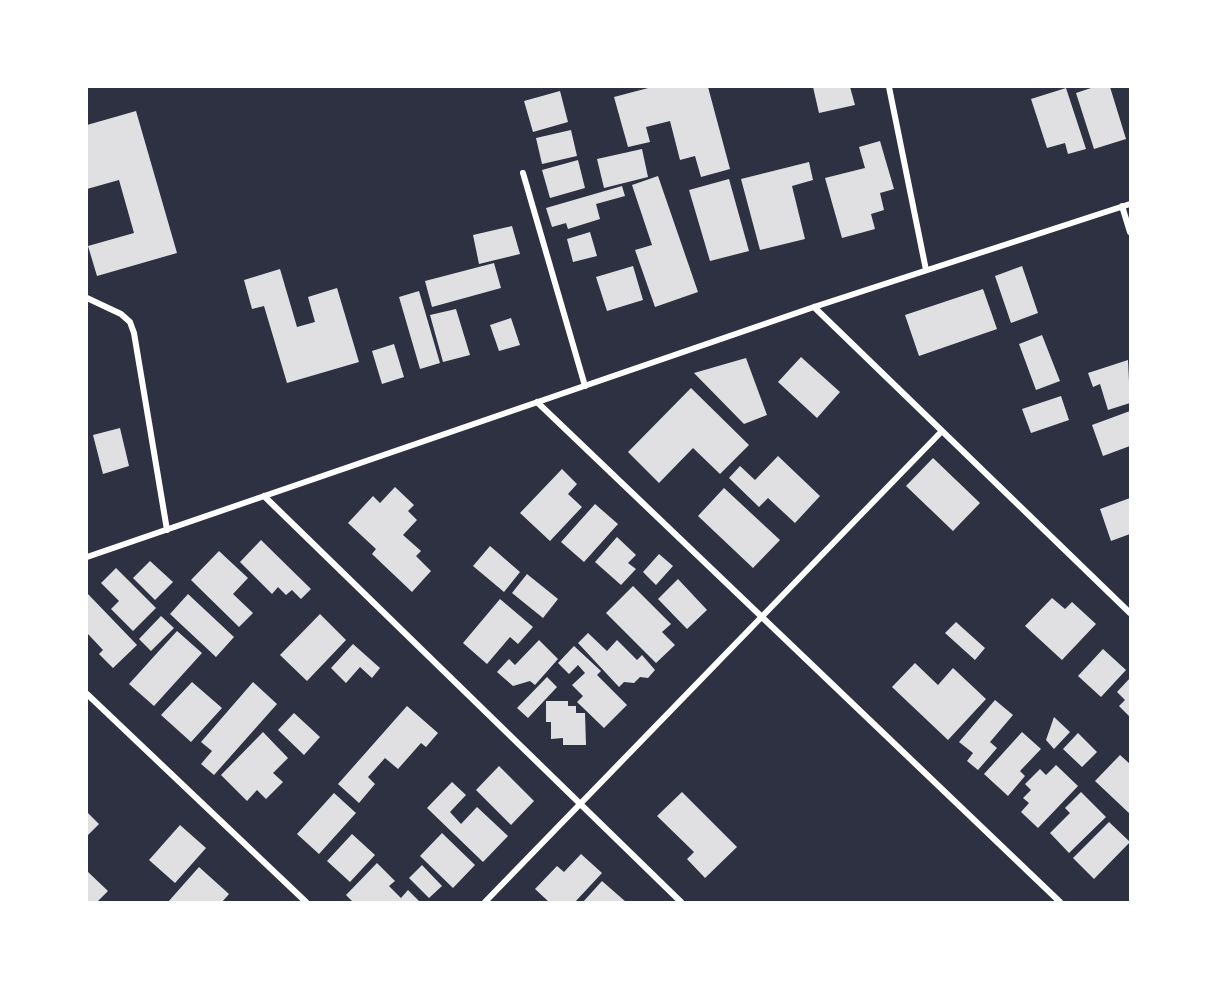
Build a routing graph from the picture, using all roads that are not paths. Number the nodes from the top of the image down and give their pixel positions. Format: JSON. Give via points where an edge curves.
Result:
{"nodes":[{"id":1,"x":889,"y":87,"type":"edge"},
{"id":2,"x":523,"y":173,"type":"dead end"},
{"id":3,"x":1130,"y":204,"type":"edge"},
{"id":4,"x":1122,"y":206,"type":"junction"},
{"id":5,"x":1130,"y":232,"type":"edge"},
{"id":6,"x":926,"y":270,"type":"junction"},
{"id":7,"x":87,"y":298,"type":"edge"},
{"id":8,"x":814,"y":307,"type":"junction"},
{"id":9,"x":585,"y":386,"type":"junction"},
{"id":10,"x":537,"y":402,"type":"junction"},
{"id":11,"x":942,"y":430,"type":"junction"},
{"id":12,"x":264,"y":496,"type":"junction"},
{"id":13,"x":167,"y":530,"type":"junction"},
{"id":14,"x":87,"y":557,"type":"edge"},
{"id":15,"x":1130,"y":613,"type":"edge"},
{"id":16,"x":761,"y":617,"type":"junction"},
{"id":17,"x":87,"y":694,"type":"edge"},
{"id":18,"x":579,"y":805,"type":"junction"},
{"id":19,"x":306,"y":902,"type":"edge"},
{"id":20,"x":485,"y":902,"type":"edge"},
{"id":21,"x":681,"y":902,"type":"edge"},
{"id":22,"x":1060,"y":902,"type":"edge"}],
"edges":[{"from":1,"to":6,"type":"street"},
{"from":2,"to":9,"type":"street"},
{"from":3,"to":4,"type":"street"},
{"from":4,"to":5,"type":"street"},
{"from":4,"to":6,"type":"street"},
{"from":6,"to":8,"type":"street"},
{"from":7,"to":13,"type":"street","via":[[121,314],[134,333]]},
{"from":8,"to":9,"type":"street"},
{"from":8,"to":11,"type":"street"},
{"from":9,"to":10,"type":"street"},
{"from":10,"to":12,"type":"street"},
{"from":10,"to":16,"type":"street"},
{"from":11,"to":15,"type":"street"},
{"from":11,"to":16,"type":"street"},
{"from":12,"to":13,"type":"street"},
{"from":12,"to":18,"type":"street"},
{"from":13,"to":14,"type":"street"},
{"from":16,"to":18,"type":"street"},
{"from":16,"to":22,"type":"street"},
{"from":17,"to":19,"type":"street"},
{"from":18,"to":20,"type":"street"},
{"from":18,"to":21,"type":"street"}]}
